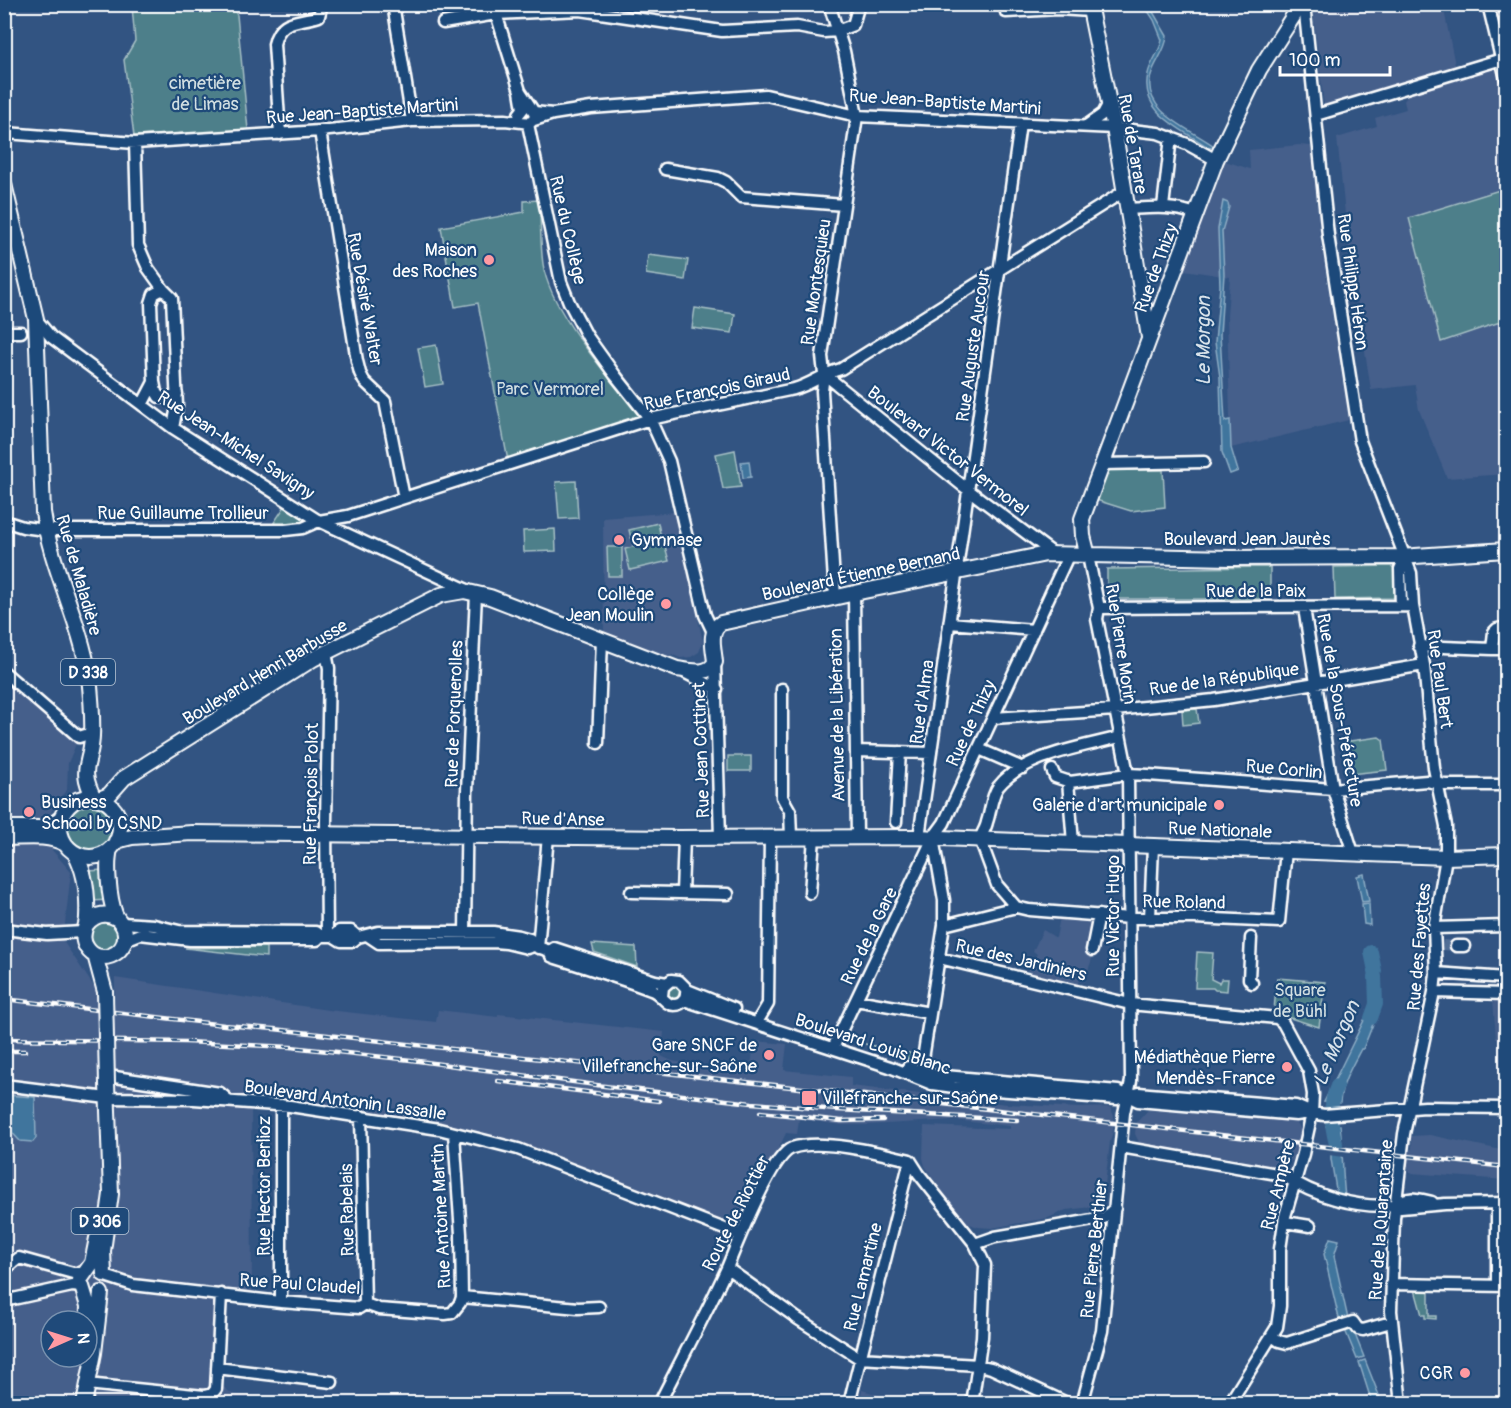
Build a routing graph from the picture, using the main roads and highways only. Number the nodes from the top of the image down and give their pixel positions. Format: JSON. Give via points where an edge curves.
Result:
{"nodes":[{"id":1,"x":1303,"y":4,"type":"edge"},
{"id":2,"x":1090,"y":8,"type":"edge"},
{"id":3,"x":4,"y":184,"type":"edge"},
{"id":4,"x":9,"y":232,"type":"edge"},
{"id":5,"x":1141,"y":290,"type":"junction"},
{"id":6,"x":1164,"y":296,"type":"junction"},
{"id":7,"x":1149,"y":337,"type":"junction"},
{"id":8,"x":1506,"y":550,"type":"edge"},
{"id":9,"x":1088,"y":556,"type":"junction"},
{"id":10,"x":446,"y":594,"type":"joint"},
{"id":11,"x":703,"y":671,"type":"joint"},
{"id":12,"x":92,"y":733,"type":"junction"},
{"id":13,"x":142,"y":768,"type":"junction"},
{"id":14,"x":96,"y":798,"type":"junction"},
{"id":15,"x":75,"y":801,"type":"junction"},
{"id":16,"x":115,"y":812,"type":"junction"},
{"id":17,"x":62,"y":818,"type":"junction"},
{"id":18,"x":120,"y":825,"type":"junction"},
{"id":19,"x":4,"y":828,"type":"edge"},
{"id":20,"x":192,"y":834,"type":"junction"},
{"id":21,"x":4,"y":838,"type":"edge"},
{"id":22,"x":926,"y":838,"type":"joint"},
{"id":23,"x":113,"y":845,"type":"junction"},
{"id":24,"x":70,"y":848,"type":"junction"},
{"id":25,"x":1506,"y":855,"type":"edge"},
{"id":26,"x":120,"y":921,"type":"junction"},
{"id":27,"x":85,"y":928,"type":"junction"},
{"id":28,"x":95,"y":955,"type":"junction"},
{"id":29,"x":113,"y":955,"type":"junction"},
{"id":30,"x":105,"y":992,"type":"junction"},
{"id":31,"x":110,"y":1170,"type":"junction"},
{"id":32,"x":105,"y":1275,"type":"junction"},
{"id":33,"x":84,"y":1281,"type":"junction"},
{"id":34,"x":102,"y":1292,"type":"junction"},
{"id":35,"x":88,"y":1309,"type":"edge"},
{"id":36,"x":87,"y":1369,"type":"edge"},
{"id":37,"x":87,"y":1384,"type":"junction"},
{"id":38,"x":84,"y":1404,"type":"edge"}],
"edges":[{"from":1,"to":6,"type":"main road","name":"Rue de Thizy","via":[[1259,70],[1216,160]]},
{"from":2,"to":5,"type":"main road","name":"Rue de Tarare"},
{"from":3,"to":4,"type":"main road","number":"D 338"},
{"from":4,"to":12,"type":"main road","name":"Rue de Maladière","number":"D 338","via":[[36,319],[45,530],[88,676]]},
{"from":5,"to":6,"type":"main road","via":[[1154,301]]},
{"from":5,"to":7,"type":"main road","name":"Rue de Tarare"},
{"from":6,"to":7,"type":"main road","name":"Rue de Thizy"},
{"from":7,"to":9,"type":"main road","name":"Rue de Thizy","via":[[1082,519]]},
{"from":8,"to":9,"type":"main road","name":"Boulevard Jean Jaurès","via":[[1406,556]]},
{"from":9,"to":11,"type":"main road","name":"Boulevard Étienne Bernand","via":[[1061,555],[958,572],[721,623],[713,632],[715,662],[711,669]]},
{"from":10,"to":11,"type":"main road","name":"Rue Jean-Michel Savigny","via":[[464,591],[490,597],[677,669]]},
{"from":10,"to":13,"type":"main road","name":"Boulevard Henri Barbusse","via":[[326,652]]},
{"from":12,"to":14,"type":"main road","name":"Rue de Maladière","number":"D 338","via":[[85,771],[86,782]]},
{"from":12,"to":15,"type":"main road","name":"Rue de Maladière"},
{"from":13,"to":14,"type":"main road","name":"Boulevard Henri Barbusse","via":[[124,778],[109,795]]},
{"from":13,"to":16,"type":"main road","name":"Boulevard Henri Barbusse","via":[[120,791]]},
{"from":14,"to":15,"type":"main road"},
{"from":14,"to":16,"type":"main road"},
{"from":15,"to":17,"type":"main road"},
{"from":16,"to":18,"type":"main road"},
{"from":17,"to":19,"type":"main road","via":[[48,828]]},
{"from":17,"to":24,"type":"main road","via":[[60,831]]},
{"from":18,"to":20,"type":"main road","name":"Rue d'Anse"},
{"from":18,"to":23,"type":"main road"},
{"from":20,"to":22,"type":"main road","name":"Rue d'Anse"},
{"from":20,"to":23,"type":"main road","name":"Rue d'Anse","via":[[132,837]]},
{"from":21,"to":24,"type":"main road","via":[[50,838]]},
{"from":22,"to":25,"type":"main road","name":"Rue Nationale","via":[[1446,857]]},
{"from":23,"to":24,"type":"main road","via":[[93,857]]},
{"from":23,"to":26,"type":"main road","via":[[108,858],[112,902]]},
{"from":24,"to":27,"type":"main road","via":[[82,869]]},
{"from":26,"to":27,"type":"main road","via":[[99,915]]},
{"from":26,"to":29,"type":"main road","via":[[125,932],[123,945]]},
{"from":27,"to":28,"type":"main road","via":[[86,946]]},
{"from":28,"to":29,"type":"main road"},
{"from":28,"to":30,"type":"main road","number":"D 306"},
{"from":29,"to":30,"type":"main road","number":"D 306"},
{"from":30,"to":31,"type":"main road","number":"D 306","bridge":true},
{"from":31,"to":32,"type":"main road","number":"D 306","via":[[111,1194],[103,1251]]},
{"from":31,"to":33,"type":"main road","number":"D 306","via":[[92,1263]]},
{"from":32,"to":33,"type":"main road","via":[[97,1269]]},
{"from":32,"to":34,"type":"main road","via":[[107,1283]]},
{"from":33,"to":34,"type":"main road","via":[[93,1295]]},
{"from":33,"to":35,"type":"main road","number":"D 306"},
{"from":34,"to":37,"type":"main road"},
{"from":36,"to":37,"type":"main road"},
{"from":37,"to":38,"type":"main road"}]}
